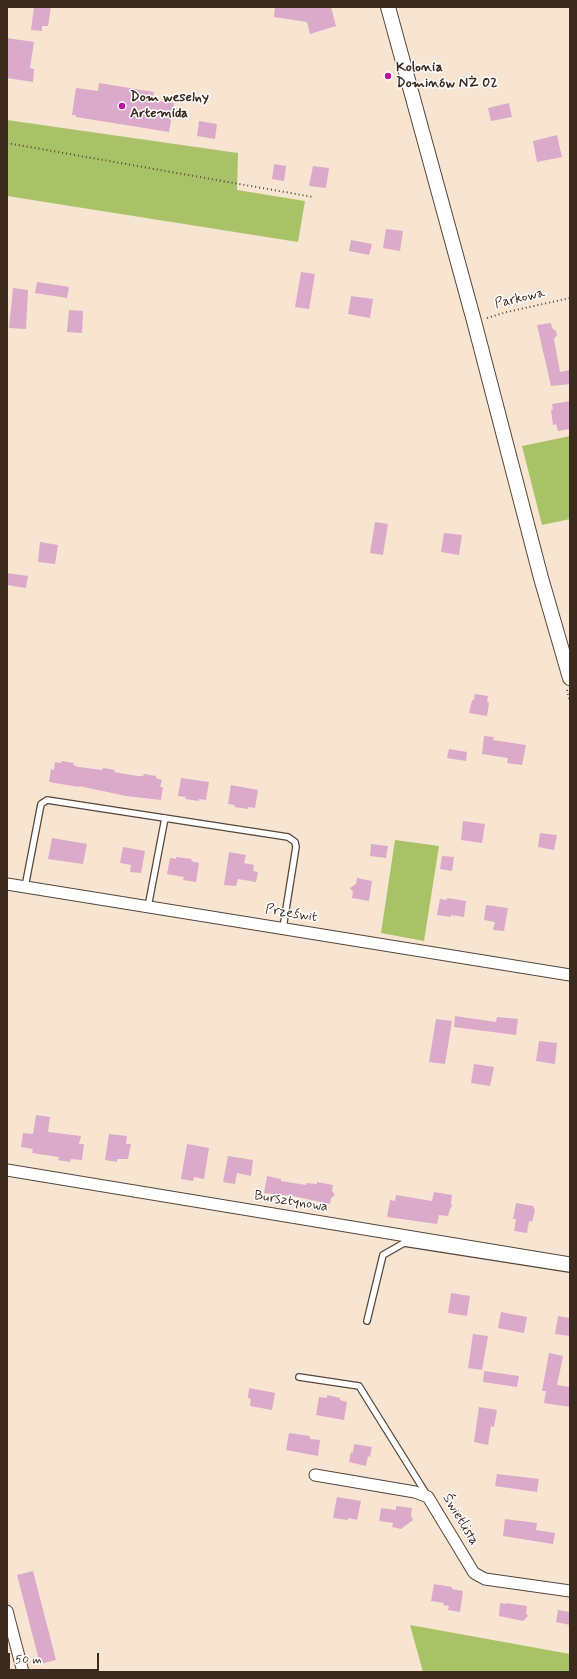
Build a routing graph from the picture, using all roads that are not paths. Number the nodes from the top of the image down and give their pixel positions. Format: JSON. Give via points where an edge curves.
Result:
{"nodes":[{"id":1,"x":388,"y":7,"type":"edge"},
{"id":2,"x":570,"y":678,"type":"edge"},
{"id":3,"x":165,"y":818,"type":"junction"},
{"id":4,"x":7,"y":884,"type":"edge"},
{"id":5,"x":25,"y":887,"type":"junction"},
{"id":6,"x":148,"y":907,"type":"junction"},
{"id":7,"x":283,"y":928,"type":"junction"},
{"id":8,"x":570,"y":975,"type":"edge"},
{"id":9,"x":7,"y":1170,"type":"edge"},
{"id":10,"x":570,"y":1263,"type":"edge"},
{"id":11,"x":570,"y":1269,"type":"edge"},
{"id":12,"x":367,"y":1321,"type":"dead end"},
{"id":13,"x":299,"y":1377,"type":"dead end"},
{"id":14,"x":315,"y":1475,"type":"dead end"},
{"id":15,"x":428,"y":1497,"type":"junction"},
{"id":16,"x":570,"y":1591,"type":"edge"},
{"id":17,"x":7,"y":1611,"type":"edge"},
{"id":18,"x":23,"y":1672,"type":"edge"}],
"edges":[{"from":1,"to":2,"type":"street"},
{"from":3,"to":5,"type":"lane","via":[[44,801],[41,804]]},
{"from":3,"to":6,"type":"lane"},
{"from":3,"to":7,"type":"lane","via":[[292,838],[296,847]]},
{"from":4,"to":5,"type":"street","name":"Prześwit"},
{"from":5,"to":6,"type":"street","name":"Prześwit"},
{"from":6,"to":7,"type":"street","name":"Prześwit"},
{"from":7,"to":8,"type":"street","name":"Prześwit"},
{"from":9,"to":10,"type":"street","name":"Bursztynowa"},
{"from":11,"to":12,"type":"lane","via":[[404,1243],[383,1255]]},
{"from":13,"to":15,"type":"lane","via":[[359,1386]]},
{"from":14,"to":15,"type":"street","name":"Świetlista","via":[[415,1492]]},
{"from":15,"to":16,"type":"street","name":"Świetlista","via":[[474,1574],[485,1579]]},
{"from":17,"to":18,"type":"street"}]}
